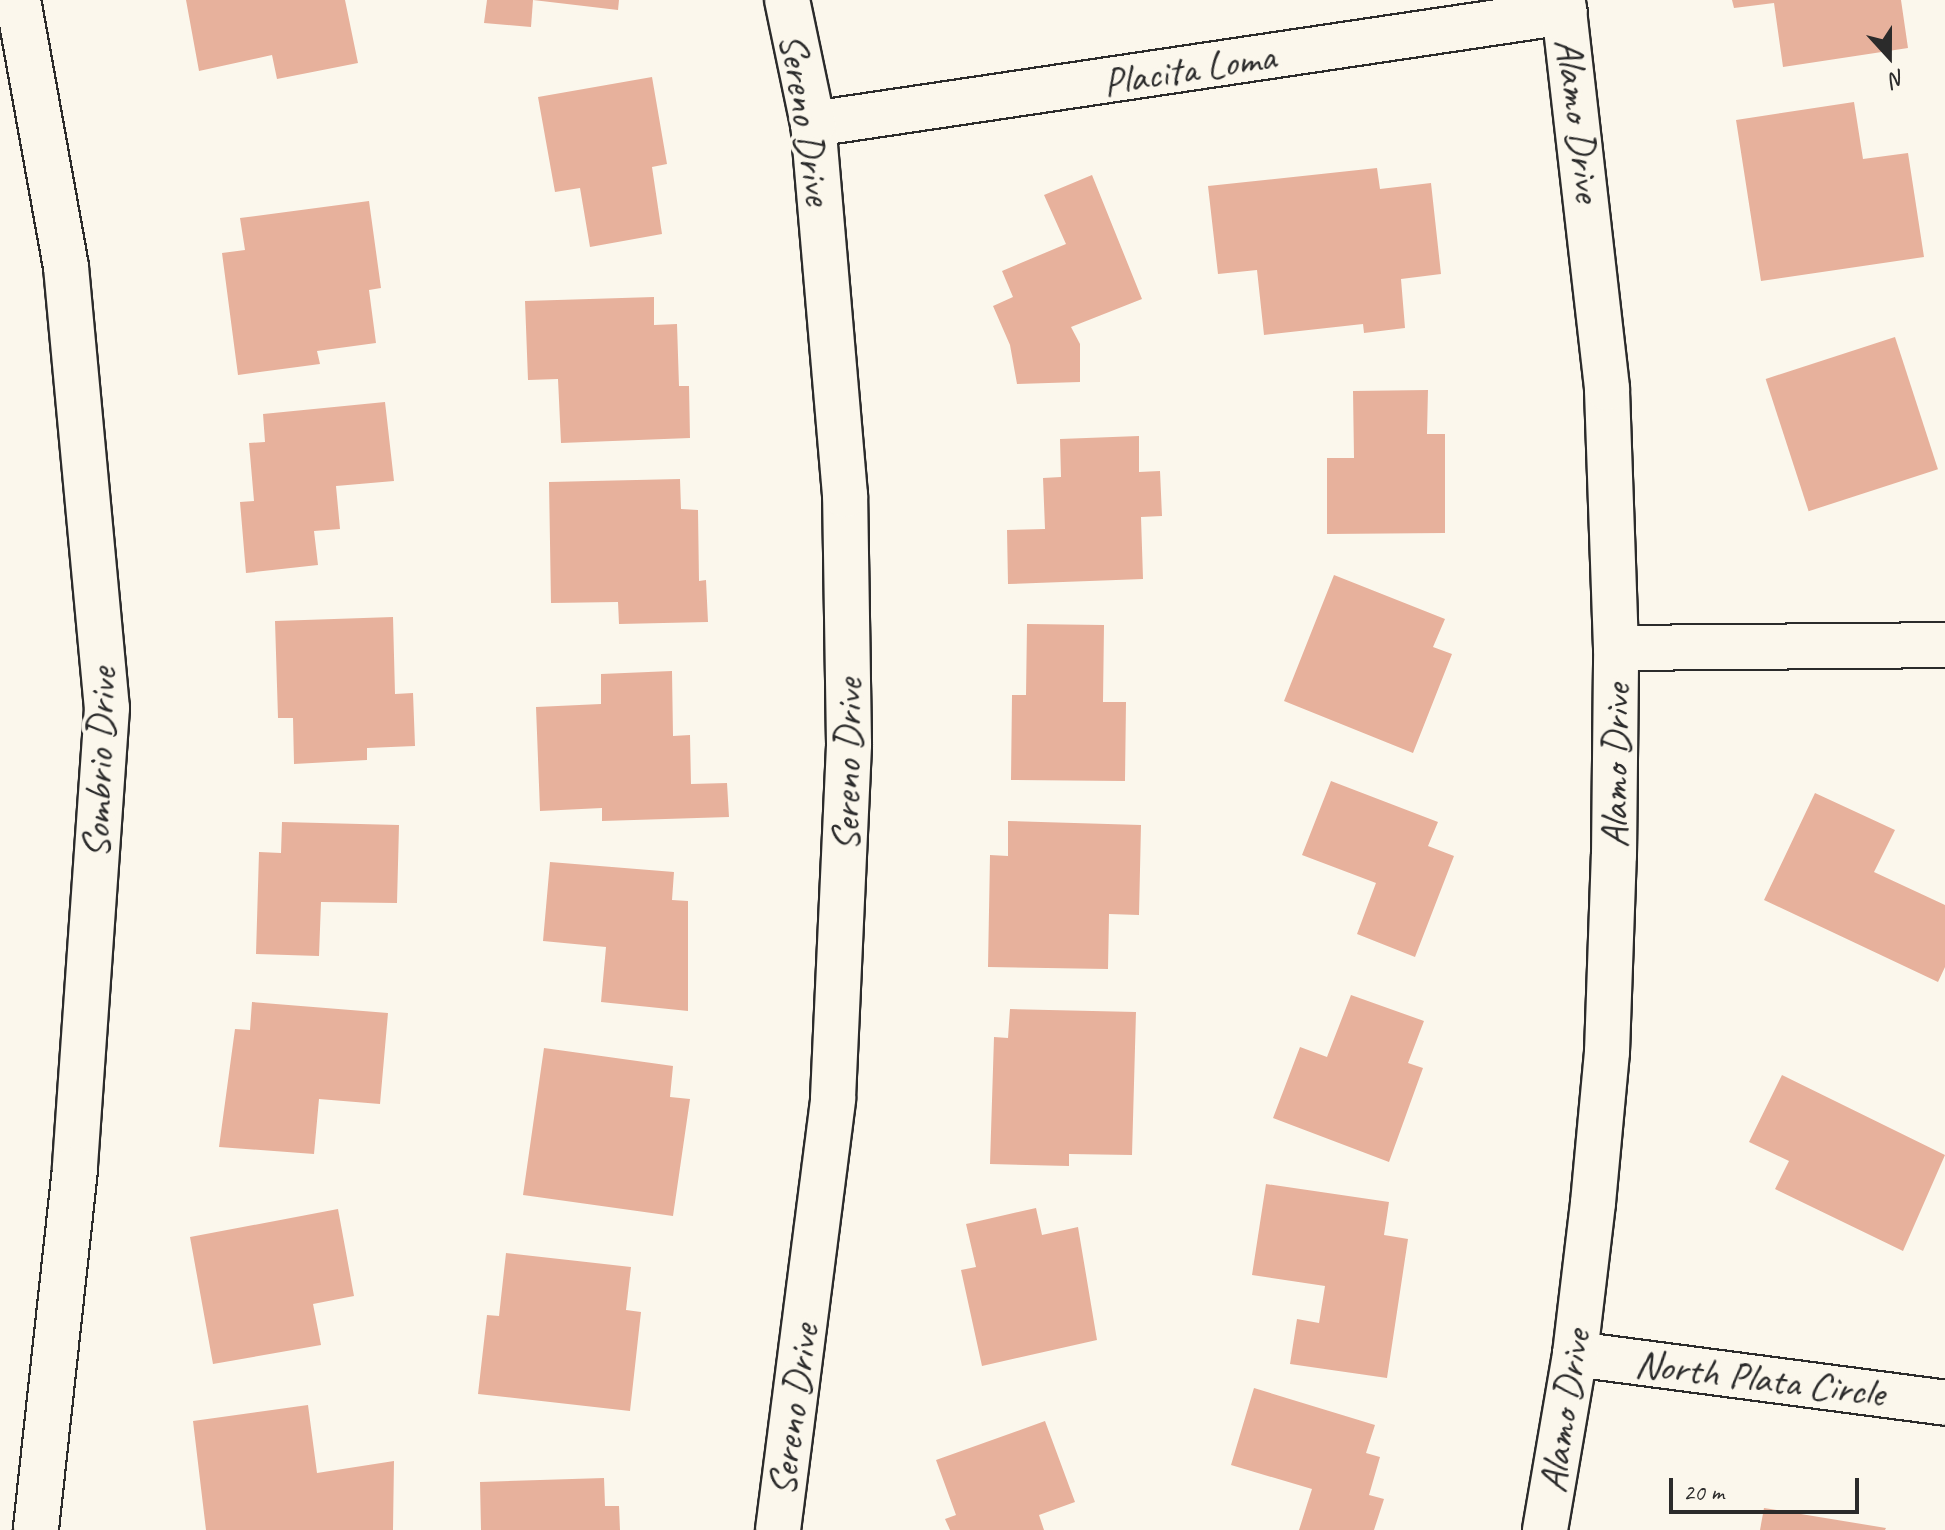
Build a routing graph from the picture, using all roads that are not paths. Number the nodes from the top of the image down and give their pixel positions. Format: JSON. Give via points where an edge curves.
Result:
{"nodes":[{"id":1,"x":18,"y":0,"type":"edge"},
{"id":2,"x":787,"y":0,"type":"edge"},
{"id":3,"x":1564,"y":6,"type":"edge"},
{"id":4,"x":813,"y":124,"type":"junction"},
{"id":5,"x":1945,"y":645,"type":"edge"},
{"id":6,"x":1616,"y":648,"type":"junction"},
{"id":7,"x":1575,"y":1354,"type":"junction"},
{"id":8,"x":1945,"y":1403,"type":"edge"},
{"id":9,"x":36,"y":1530,"type":"edge"},
{"id":10,"x":778,"y":1530,"type":"edge"},
{"id":11,"x":1545,"y":1530,"type":"edge"}],
"edges":[{"from":1,"to":9,"type":"street","name":"Sombrio Drive","via":[[66,267],[107,708],[75,1169]]},
{"from":2,"to":4,"type":"street","name":"Sereno Drive"},
{"from":3,"to":4,"type":"street","name":"Placita Loma"},
{"from":3,"to":6,"type":"street","name":"Alamo Drive","via":[[1604,357]]},
{"from":4,"to":10,"type":"street","name":"Sereno Drive","via":[[845,495],[849,744],[833,1098]]},
{"from":5,"to":6,"type":"street"},
{"from":6,"to":7,"type":"street","name":"Alamo Drive","via":[[1607,1052]]},
{"from":7,"to":8,"type":"street","name":"North Plata Circle"},
{"from":7,"to":11,"type":"street","name":"Alamo Drive"}]}
